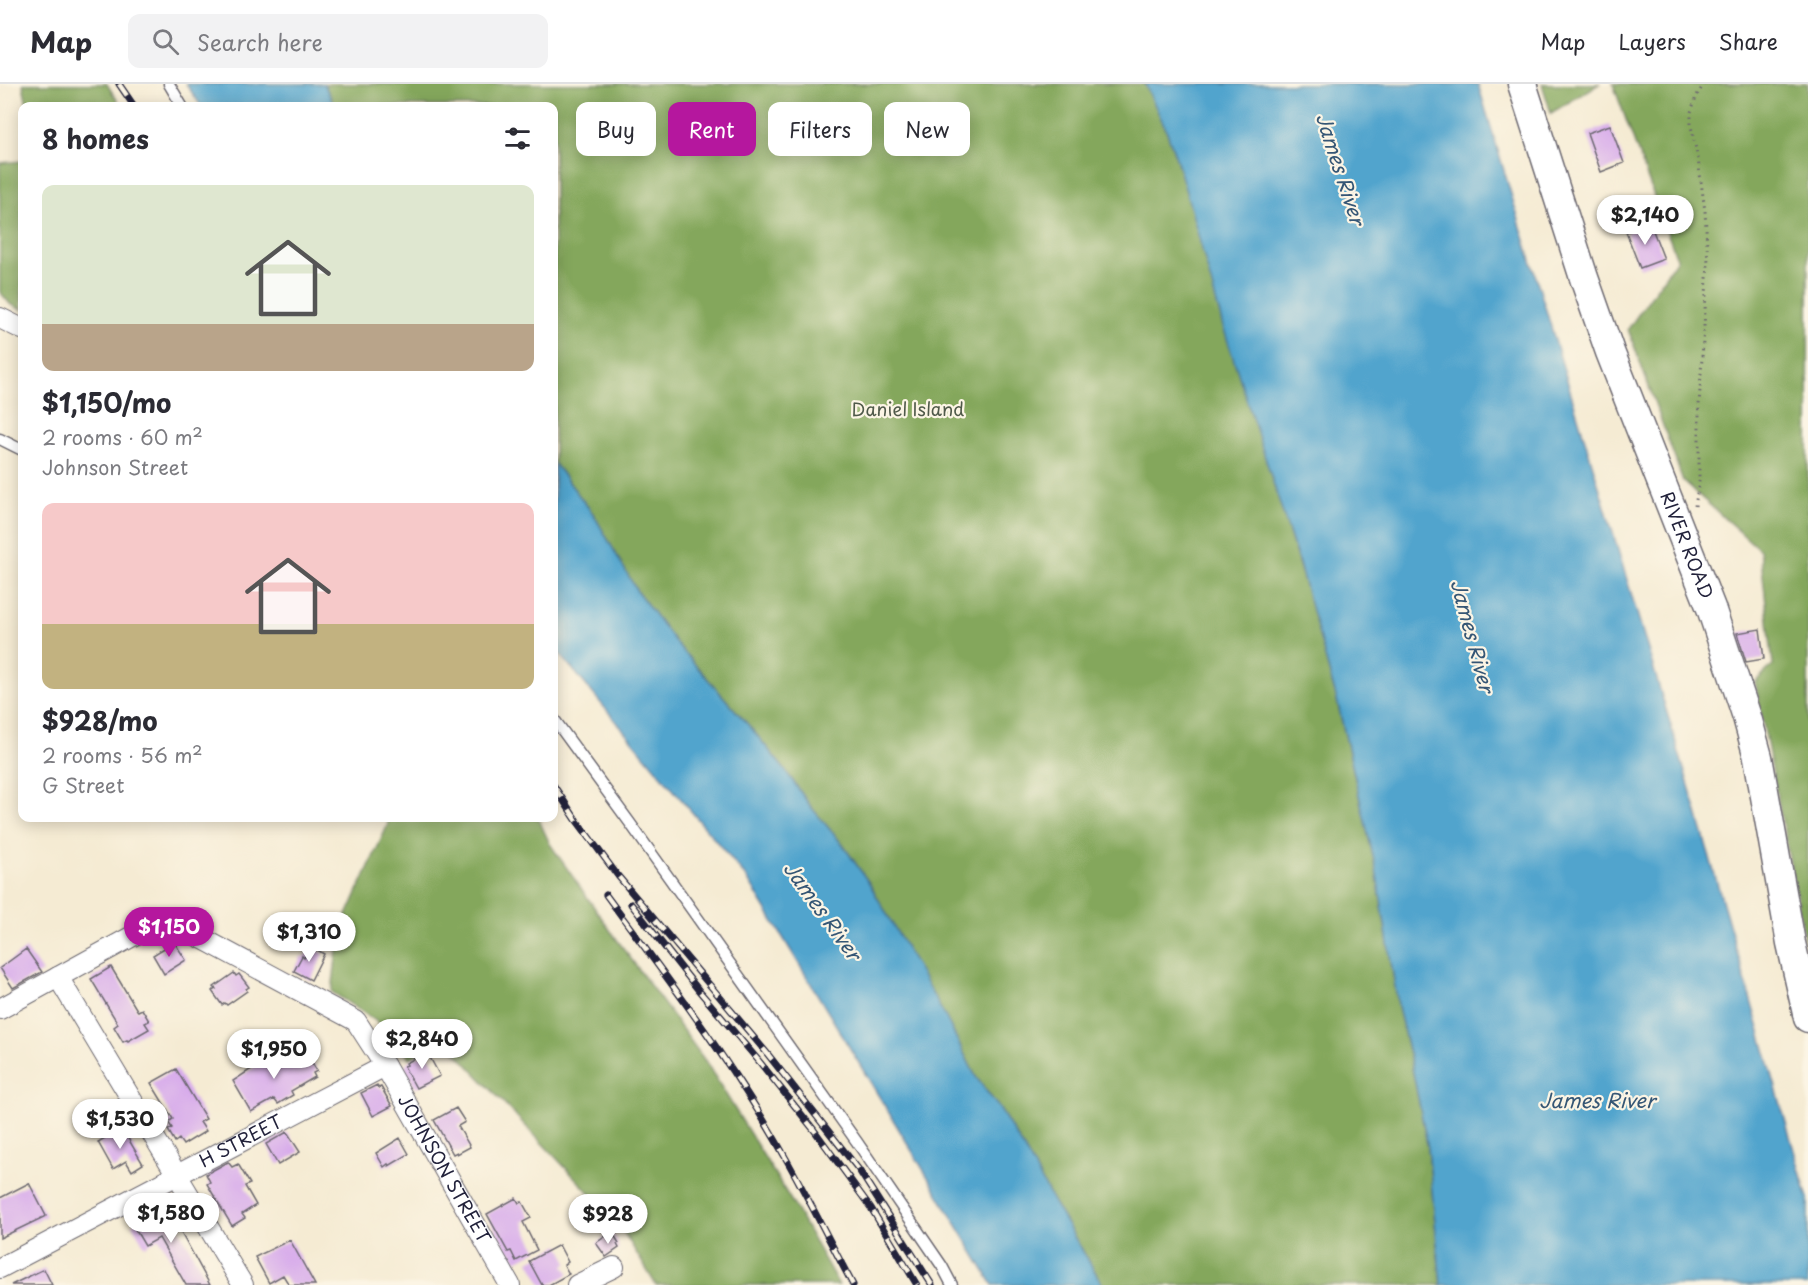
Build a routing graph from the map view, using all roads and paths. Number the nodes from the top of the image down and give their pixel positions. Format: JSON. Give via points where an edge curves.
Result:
{"nodes":[{"id":1,"x":169,"y":84,"type":"edge"},
{"id":2,"x":1522,"y":84,"type":"edge"},
{"id":3,"x":1704,"y":84,"type":"edge"},
{"id":4,"x":180,"y":102,"type":"edge"},
{"id":5,"x":0,"y":318,"type":"edge"},
{"id":6,"x":18,"y":327,"type":"edge"},
{"id":7,"x":0,"y":439,"type":"edge"},
{"id":8,"x":18,"y":448,"type":"edge"},
{"id":9,"x":1684,"y":539,"type":"junction"},
{"id":10,"x":558,"y":724,"type":"edge"},
{"id":11,"x":58,"y":977,"type":"junction"},
{"id":12,"x":0,"y":1009,"type":"edge"},
{"id":13,"x":1808,"y":1018,"type":"edge"},
{"id":14,"x":385,"y":1066,"type":"junction"},
{"id":15,"x":176,"y":1175,"type":"junction"},
{"id":16,"x":614,"y":1267,"type":"dead end"},
{"id":17,"x":0,"y":1268,"type":"edge"},
{"id":18,"x":243,"y":1285,"type":"edge"},
{"id":19,"x":510,"y":1285,"type":"edge"},
{"id":20,"x":578,"y":1285,"type":"edge"},
{"id":21,"x":952,"y":1285,"type":"edge"}],
"edges":[{"from":1,"to":4,"type":"lane"},
{"from":2,"to":9,"type":"street","name":"RIVER ROAD","via":[[1606,341]]},
{"from":3,"to":9,"type":"path","via":[[1691,112],[1708,263],[1699,405],[1699,482],[1695,509]]},
{"from":5,"to":6,"type":"street"},
{"from":7,"to":8,"type":"lane"},
{"from":9,"to":13,"type":"street","name":"RIVER ROAD","via":[[1711,608],[1758,757]]},
{"from":10,"to":21,"type":"lane","via":[[857,1142]]},
{"from":11,"to":12,"type":"street"},
{"from":11,"to":14,"type":"street","name":"JOHNSON STREET","via":[[149,927],[167,923],[356,1021]]},
{"from":11,"to":15,"type":"street"},
{"from":14,"to":15,"type":"street","name":"H STREET"},
{"from":14,"to":19,"type":"street","name":"JOHNSON STREET"},
{"from":15,"to":17,"type":"street","name":"H STREET"},
{"from":15,"to":18,"type":"street"},
{"from":16,"to":20,"type":"street"}]}
